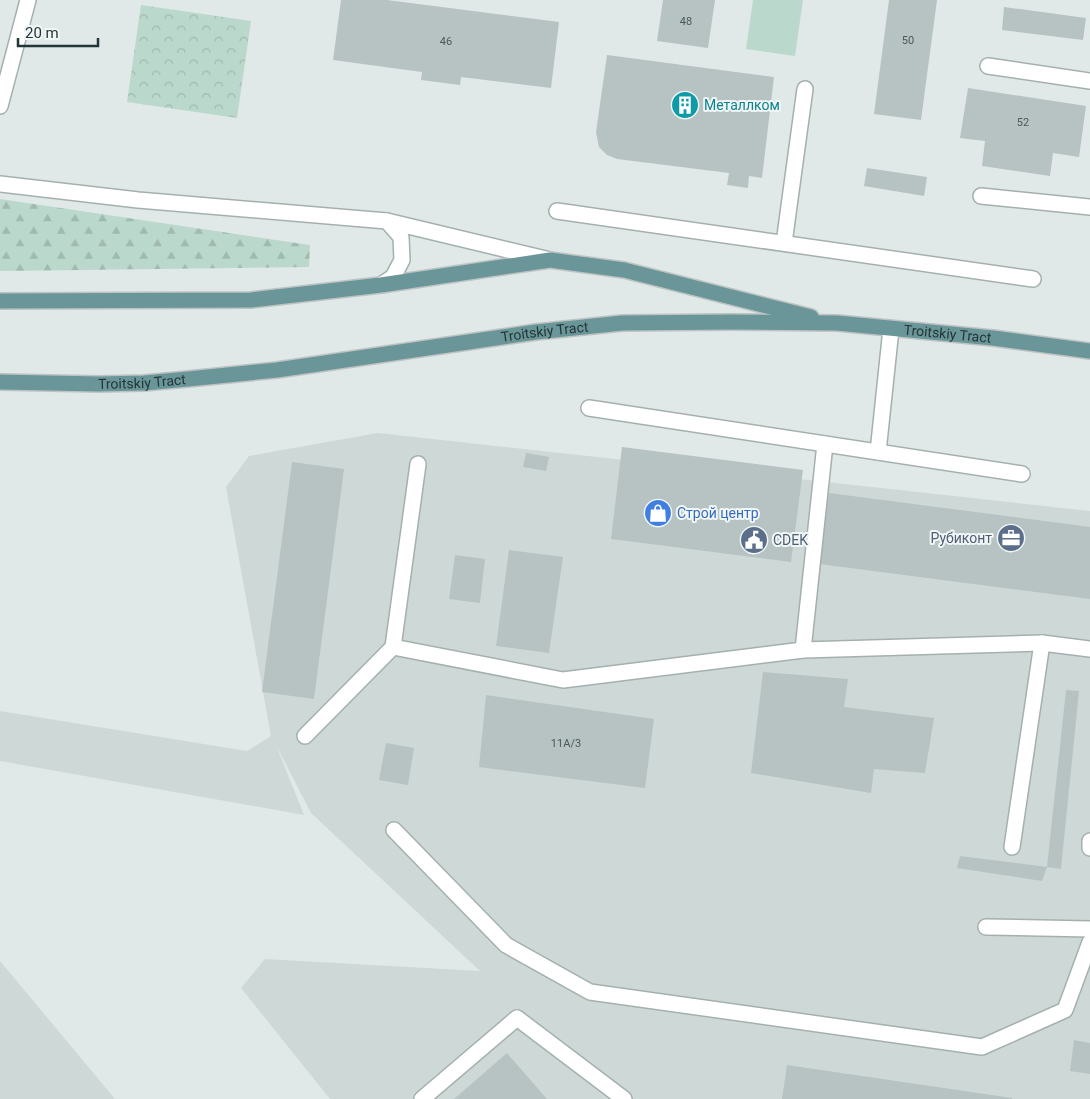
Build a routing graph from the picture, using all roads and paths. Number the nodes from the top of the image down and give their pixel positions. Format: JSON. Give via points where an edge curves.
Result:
{"nodes":[{"id":1,"x":28,"y":0,"type":"edge"},
{"id":2,"x":988,"y":66,"type":"dead end"},
{"id":3,"x":1090,"y":82,"type":"edge"},
{"id":4,"x":805,"y":89,"type":"dead end"},
{"id":5,"x":0,"y":106,"type":"edge"},
{"id":6,"x":0,"y":184,"type":"edge"},
{"id":7,"x":981,"y":196,"type":"dead end"},
{"id":8,"x":1090,"y":208,"type":"edge"},
{"id":9,"x":557,"y":210,"type":"dead end"},
{"id":10,"x":387,"y":222,"type":"junction"},
{"id":11,"x":784,"y":243,"type":"junction"},
{"id":12,"x":550,"y":260,"type":"junction"},
{"id":13,"x":1032,"y":279,"type":"dead end"},
{"id":14,"x":381,"y":285,"type":"junction"},
{"id":15,"x":0,"y":301,"type":"edge"},
{"id":16,"x":837,"y":323,"type":"junction"},
{"id":17,"x":892,"y":329,"type":"junction"},
{"id":18,"x":1090,"y":351,"type":"edge"},
{"id":19,"x":0,"y":382,"type":"edge"},
{"id":20,"x":589,"y":408,"type":"dead end"},
{"id":21,"x":825,"y":444,"type":"junction"},
{"id":22,"x":878,"y":452,"type":"junction"},
{"id":23,"x":418,"y":464,"type":"dead end"},
{"id":24,"x":1022,"y":474,"type":"dead end"},
{"id":25,"x":1042,"y":643,"type":"junction"},
{"id":26,"x":392,"y":648,"type":"junction"},
{"id":27,"x":1090,"y":649,"type":"edge"},
{"id":28,"x":804,"y":650,"type":"junction"},
{"id":29,"x":305,"y":736,"type":"dead end"},
{"id":30,"x":394,"y":830,"type":"dead end"},
{"id":31,"x":1090,"y":841,"type":"edge"},
{"id":32,"x":1012,"y":847,"type":"dead end"},
{"id":33,"x":1090,"y":848,"type":"edge"},
{"id":34,"x":986,"y":927,"type":"dead end"},
{"id":35,"x":1090,"y":929,"type":"edge"},
{"id":36,"x":1090,"y":942,"type":"edge"},
{"id":37,"x":422,"y":1099,"type":"edge"},
{"id":38,"x":624,"y":1099,"type":"edge"}],
"edges":[{"from":1,"to":5,"type":"street"},
{"from":2,"to":3,"type":"street"},
{"from":4,"to":11,"type":"street"},
{"from":6,"to":10,"type":"street"},
{"from":7,"to":8,"type":"street"},
{"from":9,"to":11,"type":"street"},
{"from":10,"to":12,"type":"street"},
{"from":10,"to":14,"type":"street","via":[[401,238],[402,260],[393,277]]},
{"from":11,"to":13,"type":"street"},
{"from":12,"to":14,"type":"main road"},
{"from":12,"to":16,"type":"main road","via":[[624,270]]},
{"from":14,"to":15,"type":"main road","via":[[251,300]]},
{"from":16,"to":17,"type":"main road","name":"Troitskiy Tract"},
{"from":16,"to":19,"type":"main road","name":"Troitskiy Tract","via":[[622,323],[188,379],[117,383]]},
{"from":17,"to":18,"type":"main road","name":"Troitskiy Tract"},
{"from":17,"to":22,"type":"street"},
{"from":20,"to":21,"type":"street"},
{"from":21,"to":22,"type":"street"},
{"from":21,"to":28,"type":"street"},
{"from":22,"to":24,"type":"street"},
{"from":23,"to":26,"type":"street"},
{"from":25,"to":27,"type":"street"},
{"from":25,"to":28,"type":"street"},
{"from":25,"to":32,"type":"street"},
{"from":26,"to":28,"type":"street","via":[[563,680]]},
{"from":26,"to":29,"type":"street"},
{"from":30,"to":36,"type":"street","via":[[506,945],[590,992],[982,1047],[1065,1010]]},
{"from":31,"to":33,"type":"street"},
{"from":34,"to":35,"type":"street"},
{"from":37,"to":38,"type":"street","via":[[517,1018]]}]}
